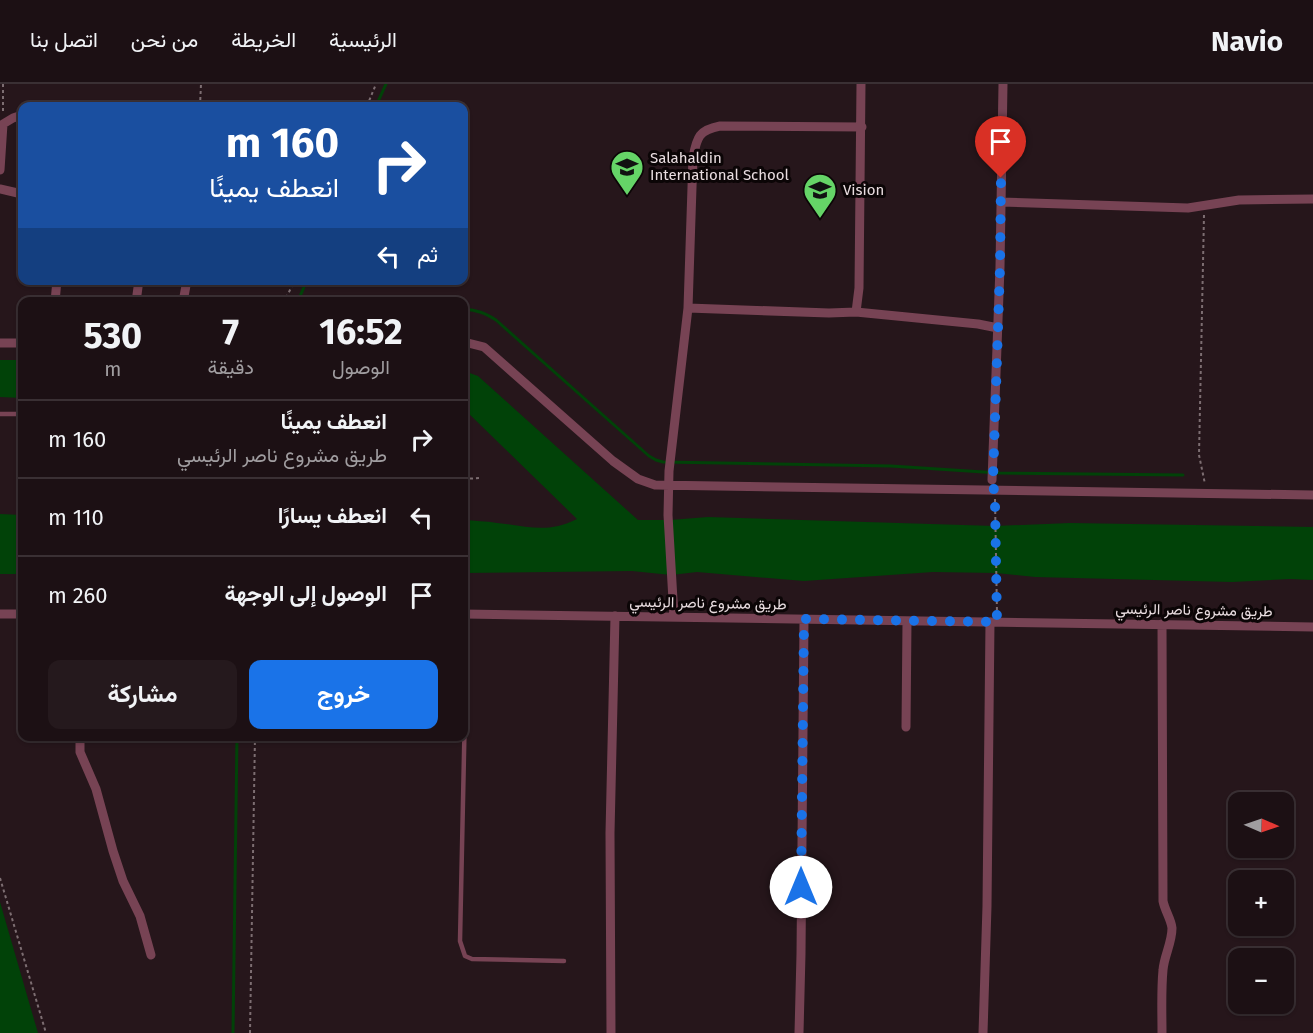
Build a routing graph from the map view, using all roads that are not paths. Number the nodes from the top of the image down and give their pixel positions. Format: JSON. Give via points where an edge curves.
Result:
{"nodes":[{"id":1,"x":861,"y":84,"type":"edge"},
{"id":2,"x":1003,"y":84,"type":"edge"},
{"id":3,"x":18,"y":116,"type":"edge"},
{"id":4,"x":862,"y":127,"type":"junction"},
{"id":5,"x":0,"y":170,"type":"edge"},
{"id":6,"x":0,"y":189,"type":"edge"},
{"id":7,"x":18,"y":193,"type":"edge"},
{"id":8,"x":1313,"y":200,"type":"edge"},
{"id":9,"x":1001,"y":202,"type":"junction"},
{"id":10,"x":688,"y":308,"type":"junction"},
{"id":11,"x":856,"y":312,"type":"junction"},
{"id":12,"x":998,"y":328,"type":"junction"},
{"id":13,"x":0,"y":343,"type":"edge"},
{"id":14,"x":18,"y":343,"type":"edge"},
{"id":15,"x":468,"y":343,"type":"edge"},
{"id":16,"x":0,"y":414,"type":"edge"},
{"id":17,"x":18,"y":414,"type":"edge"},
{"id":18,"x":993,"y":480,"type":"dead end"},
{"id":19,"x":669,"y":486,"type":"junction"},
{"id":20,"x":1313,"y":495,"type":"edge"},
{"id":21,"x":0,"y":614,"type":"edge"},
{"id":22,"x":18,"y":614,"type":"edge"},
{"id":23,"x":468,"y":614,"type":"edge"},
{"id":24,"x":615,"y":616,"type":"junction"},
{"id":25,"x":674,"y":617,"type":"junction"},
{"id":26,"x":804,"y":619,"type":"junction"},
{"id":27,"x":907,"y":621,"type":"junction"},
{"id":28,"x":993,"y":622,"type":"junction"},
{"id":29,"x":1162,"y":624,"type":"junction"},
{"id":30,"x":1313,"y":627,"type":"edge"},
{"id":31,"x":906,"y":727,"type":"dead end"},
{"id":32,"x":80,"y":741,"type":"edge"},
{"id":33,"x":463,"y":741,"type":"edge"},
{"id":34,"x":151,"y":955,"type":"dead end"},
{"id":35,"x":564,"y":961,"type":"dead end"},
{"id":36,"x":611,"y":1033,"type":"edge"},
{"id":37,"x":799,"y":1033,"type":"edge"},
{"id":38,"x":983,"y":1033,"type":"edge"},
{"id":39,"x":1162,"y":1033,"type":"edge"}],
"edges":[{"from":1,"to":4,"type":"street"},
{"from":2,"to":9,"type":"street"},
{"from":3,"to":5,"type":"street","via":[[3,124]]},
{"from":4,"to":10,"type":"street","via":[[720,126],[708,128],[699,136],[693,158]]},
{"from":4,"to":11,"type":"street"},
{"from":6,"to":7,"type":"street"},
{"from":8,"to":9,"type":"street","via":[[1239,200],[1188,208]]},
{"from":9,"to":12,"type":"street"},
{"from":10,"to":11,"type":"street"},
{"from":10,"to":19,"type":"street"},
{"from":11,"to":12,"type":"street"},
{"from":12,"to":18,"type":"street"},
{"from":13,"to":14,"type":"street"},
{"from":15,"to":19,"type":"street","via":[[489,351],[632,475],[647,483]]},
{"from":16,"to":17,"type":"lane"},
{"from":19,"to":20,"type":"street"},
{"from":19,"to":25,"type":"street"},
{"from":21,"to":22,"type":"street"},
{"from":23,"to":24,"type":"street","name":"طريق مشروع ناصر الرئيسي"},
{"from":24,"to":25,"type":"street","name":"طريق مشروع ناصر الرئيسي"},
{"from":24,"to":36,"type":"street"},
{"from":25,"to":26,"type":"street","name":"طريق مشروع ناصر الرئيسي"},
{"from":26,"to":27,"type":"street","name":"طريق مشروع ناصر الرئيسي"},
{"from":26,"to":37,"type":"street"},
{"from":27,"to":28,"type":"street","name":"طريق مشروع ناصر الرئيسي"},
{"from":27,"to":31,"type":"street"},
{"from":28,"to":29,"type":"street","name":"طريق مشروع ناصر الرئيسي"},
{"from":28,"to":38,"type":"street"},
{"from":29,"to":30,"type":"street","name":"طريق مشروع ناصر الرئيسي"},
{"from":29,"to":39,"type":"street","via":[[1163,901],[1172,930],[1163,970]]},
{"from":32,"to":34,"type":"street","via":[[80,752],[96,789],[112,851],[140,916]]},
{"from":33,"to":35,"type":"lane","via":[[460,941],[465,956]]}]}
